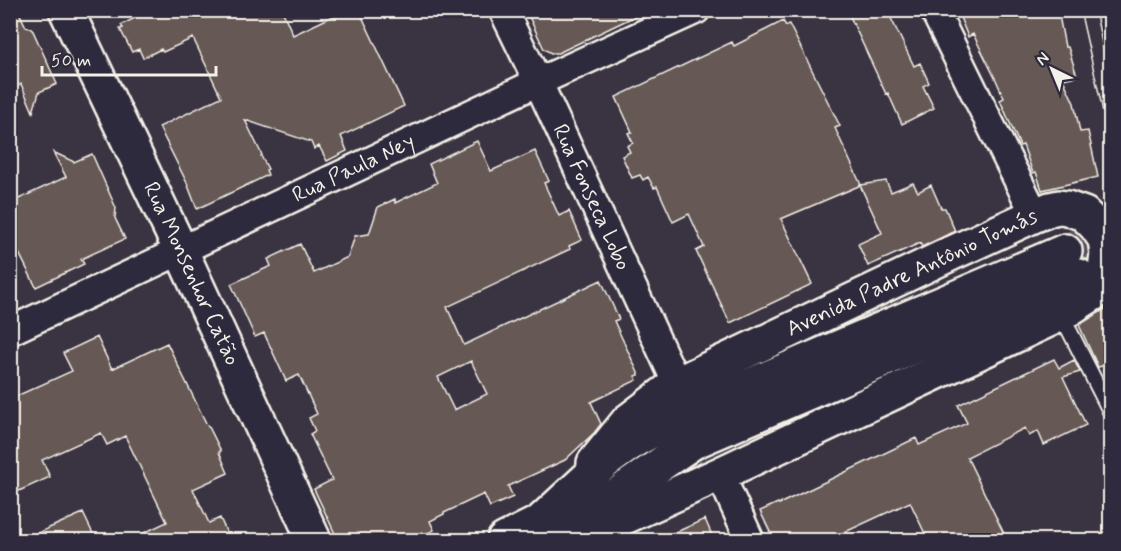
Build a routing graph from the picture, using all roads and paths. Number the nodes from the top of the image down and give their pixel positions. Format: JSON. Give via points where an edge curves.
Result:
{"nodes":[{"id":1,"x":66,"y":10,"type":"edge"},
{"id":2,"x":503,"y":10,"type":"edge"},
{"id":3,"x":696,"y":10,"type":"edge"},
{"id":4,"x":934,"y":10,"type":"edge"},
{"id":5,"x":538,"y":82,"type":"junction"},
{"id":6,"x":1035,"y":215,"type":"junction"},
{"id":7,"x":181,"y":251,"type":"junction"},
{"id":8,"x":1061,"y":314,"type":"junction"},
{"id":9,"x":10,"y":331,"type":"edge"},
{"id":10,"x":677,"y":384,"type":"junction"},
{"id":11,"x":1110,"y":411,"type":"edge"},
{"id":12,"x":720,"y":474,"type":"junction"},
{"id":13,"x":565,"y":498,"type":"junction"},
{"id":14,"x":314,"y":540,"type":"edge"},
{"id":15,"x":504,"y":540,"type":"edge"},
{"id":16,"x":567,"y":540,"type":"edge"},
{"id":17,"x":574,"y":540,"type":"edge"},
{"id":18,"x":750,"y":540,"type":"edge"}],
"edges":[{"from":1,"to":7,"type":"street","name":"Rua Monsenhor Catão"},
{"from":2,"to":5,"type":"street","name":"Rua Fonseca Lobo"},
{"from":3,"to":5,"type":"street","name":"Rua Paula Ney"},
{"from":4,"to":6,"type":"street"},
{"from":5,"to":7,"type":"street","name":"Rua Paula Ney"},
{"from":5,"to":10,"type":"street","name":"Rua Fonseca Lobo"},
{"from":6,"to":8,"type":"street","name":"Avenida Padre Antônio Tomás","via":[[1067,208],[1084,214],[1105,239],[1104,279],[1094,293]]},
{"from":6,"to":10,"type":"street","name":"Avenida Padre Antônio Tomás"},
{"from":7,"to":9,"type":"street","name":"Rua Paula Ney"},
{"from":7,"to":14,"type":"street","name":"Rua Monsenhor Catão"},
{"from":8,"to":11,"type":"lane"},
{"from":8,"to":12,"type":"street","name":"Avenida Padre Antônio Tomás"},
{"from":10,"to":13,"type":"street","name":"Avenida Padre Antônio Tomás","via":[[628,421]]},
{"from":12,"to":17,"type":"street","name":"Avenida Padre Antônio Tomás"},
{"from":12,"to":18,"type":"street"},
{"from":13,"to":15,"type":"street","name":"Avenida Padre Antônio Tomás","via":[[540,522]]},
{"from":13,"to":16,"type":"street","name":"Avenida Padre Antônio Tomás","via":[[635,440],[685,413],[1072,263],[693,442],[628,486]]}]}
